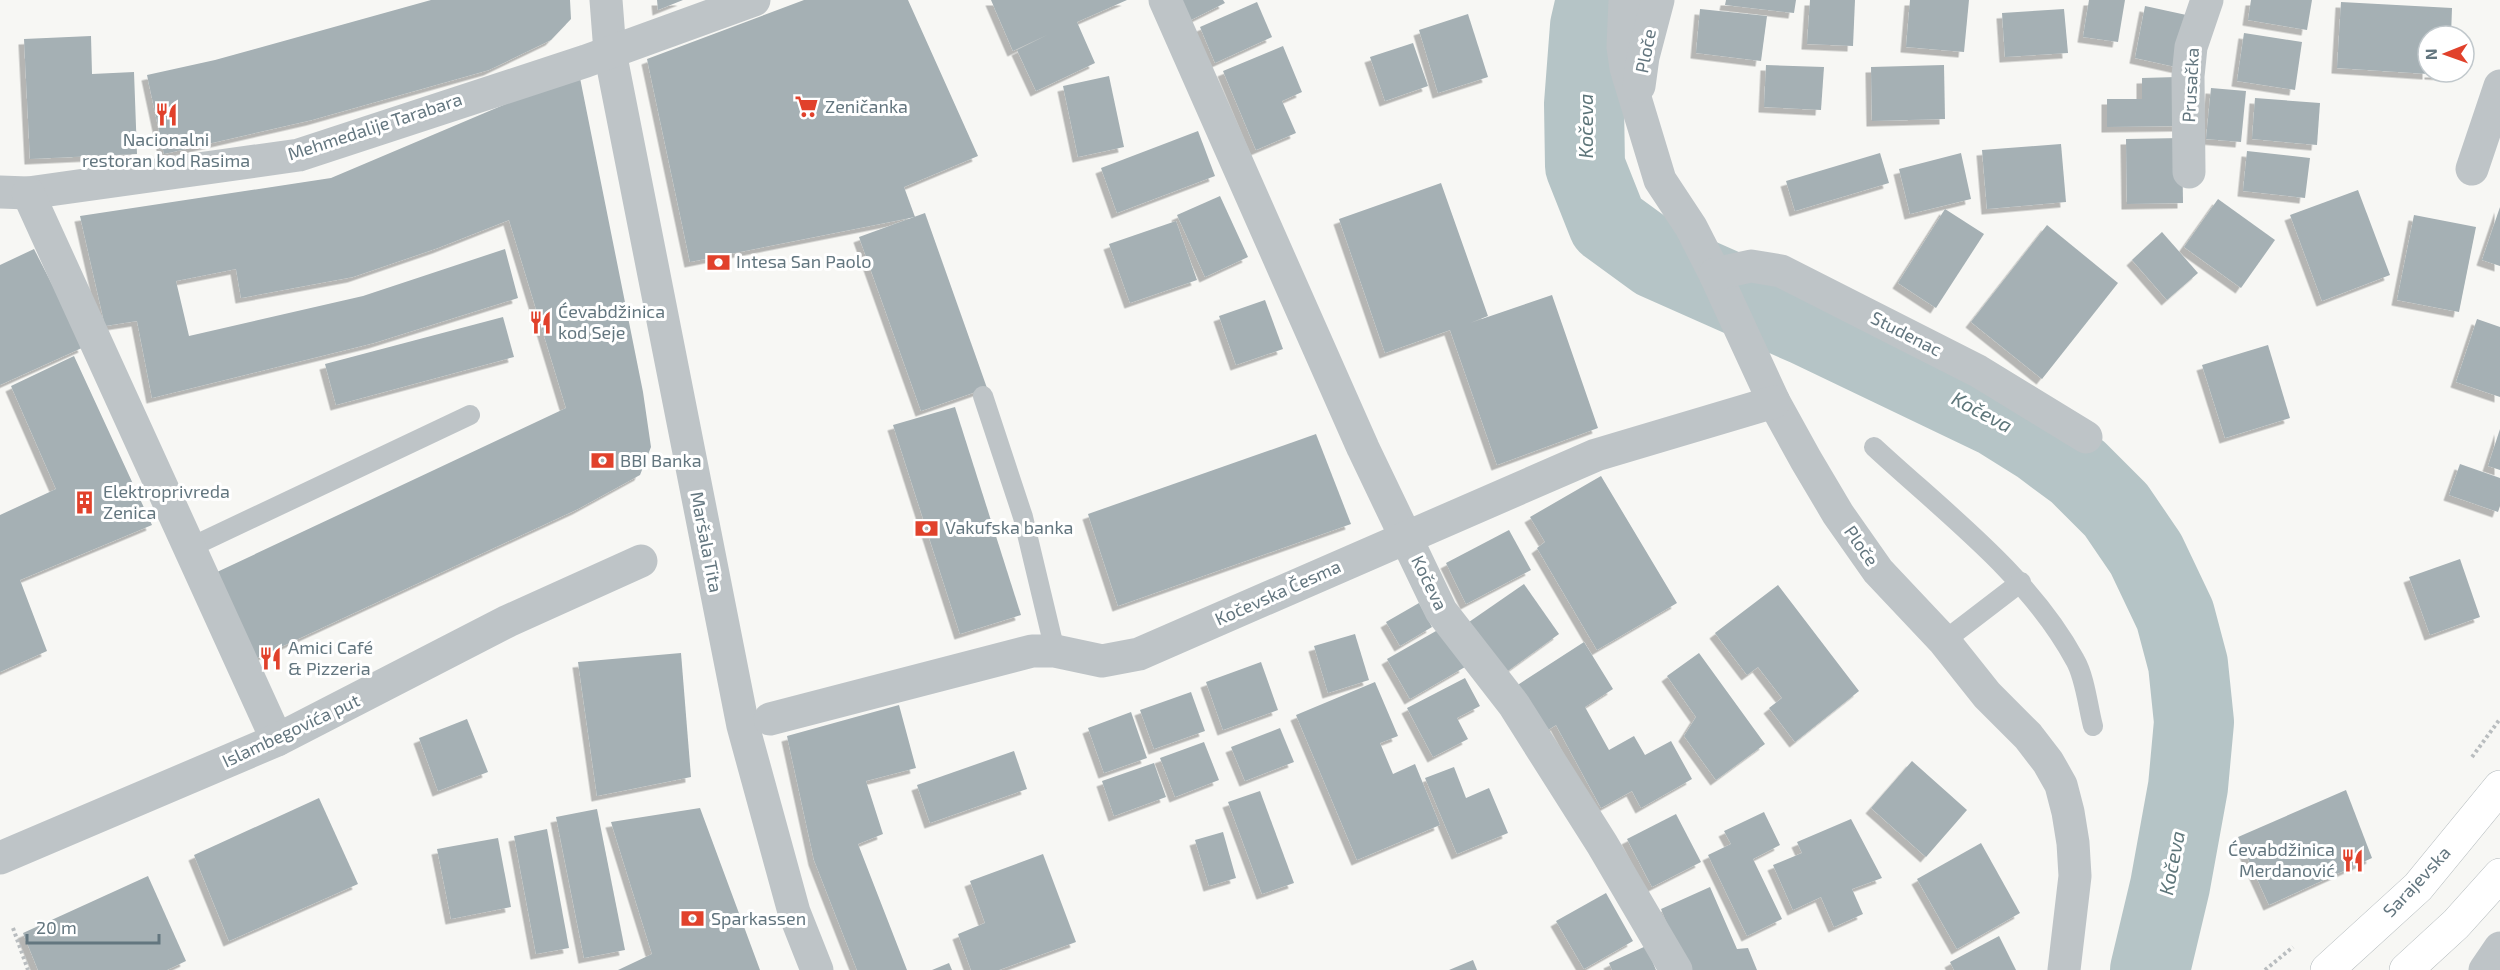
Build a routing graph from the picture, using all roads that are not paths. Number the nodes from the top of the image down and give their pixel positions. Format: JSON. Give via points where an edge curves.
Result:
{"nodes":[{"id":1,"x":606,"y":0,"type":"edge"},
{"id":2,"x":754,"y":0,"type":"edge"},
{"id":3,"x":1165,"y":0,"type":"edge"},
{"id":4,"x":1625,"y":0,"type":"edge"},
{"id":5,"x":1658,"y":0,"type":"edge"},
{"id":6,"x":2207,"y":0,"type":"edge"},
{"id":7,"x":623,"y":47,"type":"junction"},
{"id":8,"x":2500,"y":86,"type":"edge"},
{"id":9,"x":1636,"y":103,"type":"junction"},
{"id":10,"x":2472,"y":169,"type":"dead end"},
{"id":11,"x":2189,"y":172,"type":"dead end"},
{"id":12,"x":14,"y":193,"type":"edge"},
{"id":13,"x":1716,"y":274,"type":"junction"},
{"id":14,"x":983,"y":396,"type":"dead end"},
{"id":15,"x":1774,"y":402,"type":"junction"},
{"id":16,"x":470,"y":415,"type":"dead end"},
{"id":17,"x":2086,"y":437,"type":"dead end"},
{"id":18,"x":1874,"y":447,"type":"dead end"},
{"id":19,"x":1407,"y":537,"type":"junction"},
{"id":20,"x":189,"y":548,"type":"junction"},
{"id":21,"x":640,"y":561,"type":"dead end"},
{"id":22,"x":2021,"y":582,"type":"junction"},
{"id":23,"x":1944,"y":641,"type":"junction"},
{"id":24,"x":1055,"y":651,"type":"junction"},
{"id":25,"x":770,"y":719,"type":"dead end"},
{"id":26,"x":2093,"y":726,"type":"dead end"},
{"id":27,"x":277,"y":741,"type":"junction"},
{"id":28,"x":2500,"y":788,"type":"edge"},
{"id":29,"x":0,"y":858,"type":"edge"},
{"id":30,"x":2500,"y":875,"type":"edge"},
{"id":31,"x":2500,"y":948,"type":"edge"},
{"id":32,"x":817,"y":970,"type":"edge"},
{"id":33,"x":1676,"y":970,"type":"edge"},
{"id":34,"x":2064,"y":970,"type":"edge"},
{"id":35,"x":2327,"y":970,"type":"edge"},
{"id":36,"x":2406,"y":970,"type":"edge"},
{"id":37,"x":2486,"y":970,"type":"edge"}],
"edges":[{"from":1,"to":7,"type":"street","name":"Maršala Tita"},
{"from":2,"to":7,"type":"street","name":"Mehmedalije Tarabara"},
{"from":3,"to":19,"type":"street","name":"Kočeva","via":[[1354,428]]},
{"from":4,"to":9,"type":"street","name":"Ploče","via":[[1623,47]]},
{"from":5,"to":9,"type":"street","name":"Ploče"},
{"from":6,"to":11,"type":"street","name":"Prusačka","via":[[2191,47]]},
{"from":7,"to":12,"type":"street","name":"Mehmedalije Tarabara","via":[[299,155]]},
{"from":7,"to":32,"type":"street","name":"Maršala Tita","via":[[744,726],[794,912]]},
{"from":8,"to":10,"type":"street"},
{"from":9,"to":13,"type":"street","name":"Ploče","via":[[1660,180]]},
{"from":12,"to":20,"type":"street"},
{"from":13,"to":15,"type":"street","name":"Ploče"},
{"from":13,"to":17,"type":"street","name":"Studenac","via":[[1751,266],[1781,271],[1978,371]]},
{"from":14,"to":24,"type":"lane","via":[[1023,517]]},
{"from":15,"to":19,"type":"street","name":"Kočevska Česma","via":[[1596,455]]},
{"from":15,"to":23,"type":"street","name":"Ploče","via":[[1838,514],[1878,571]]},
{"from":16,"to":20,"type":"lane"},
{"from":18,"to":22,"type":"lane"},
{"from":19,"to":24,"type":"street","name":"Kočevska Česma","via":[[1139,654],[1102,661]]},
{"from":19,"to":33,"type":"street","name":"Kočeva","via":[[1442,611],[1514,705]]},
{"from":20,"to":27,"type":"street"},
{"from":21,"to":27,"type":"street","name":"Islambegovića put","via":[[508,621]]},
{"from":22,"to":23,"type":"lane"},
{"from":22,"to":26,"type":"lane","via":[[2077,662]]},
{"from":23,"to":34,"type":"street","name":"Ploče","via":[[1987,695],[2028,736],[2061,784],[2070,822],[2074,876]]},
{"from":24,"to":25,"type":"street","name":"Kočevska Česma","via":[[1007,656]]},
{"from":27,"to":29,"type":"street","name":"Islambegovića put"},
{"from":28,"to":35,"type":"main road","name":"Sarajevska","via":[[2418,886]]},
{"from":30,"to":36,"type":"main road","via":[[2456,924]]},
{"from":31,"to":37,"type":"street"}]}
